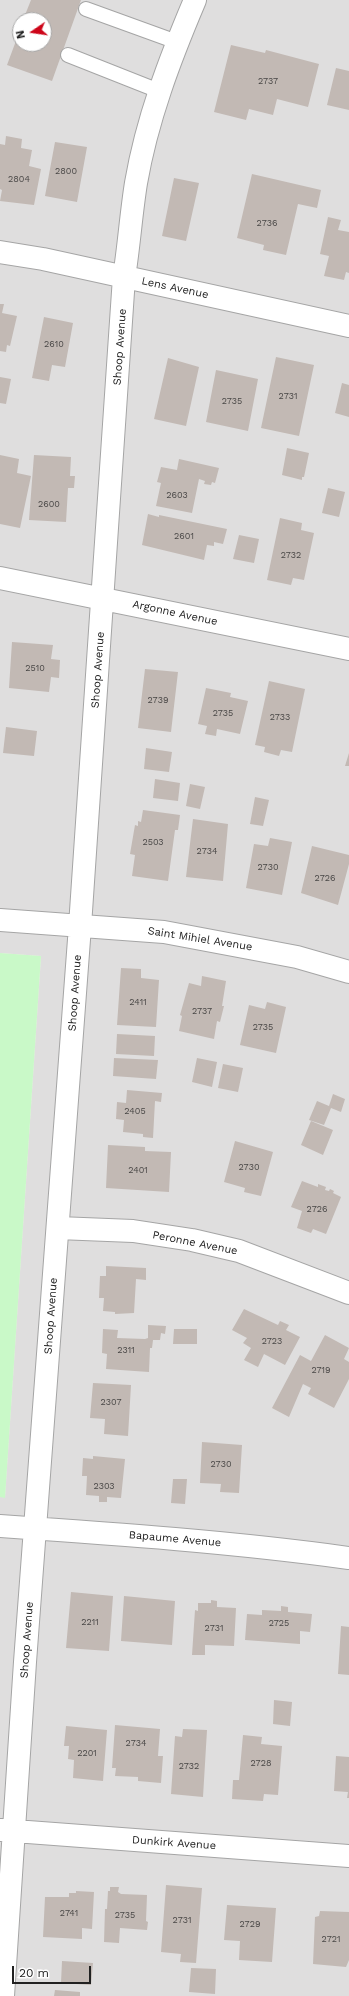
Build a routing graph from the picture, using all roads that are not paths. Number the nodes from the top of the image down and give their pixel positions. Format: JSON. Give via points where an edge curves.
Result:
{"nodes":[{"id":1,"x":194,"y":0,"type":"edge"},
{"id":2,"x":86,"y":8,"type":"dead end"},
{"id":3,"x":177,"y":42,"type":"junction"},
{"id":4,"x":68,"y":55,"type":"dead end"},
{"id":5,"x":159,"y":91,"type":"junction"},
{"id":6,"x":0,"y":252,"type":"edge"},
{"id":7,"x":124,"y":277,"type":"junction"},
{"id":8,"x":349,"y":326,"type":"edge"},
{"id":9,"x":0,"y":578,"type":"edge"},
{"id":10,"x":102,"y":598,"type":"junction"},
{"id":11,"x":349,"y":650,"type":"edge"},
{"id":12,"x":0,"y":920,"type":"edge"},
{"id":13,"x":80,"y":926,"type":"junction"},
{"id":14,"x":349,"y":972,"type":"edge"},
{"id":15,"x":58,"y":1228,"type":"junction"},
{"id":16,"x":349,"y":1293,"type":"edge"},
{"id":17,"x":0,"y":1526,"type":"edge"},
{"id":18,"x":36,"y":1528,"type":"junction"},
{"id":19,"x":349,"y":1558,"type":"edge"},
{"id":20,"x":7,"y":1831,"type":"edge"},
{"id":21,"x":349,"y":1856,"type":"edge"},
{"id":22,"x":3,"y":1996,"type":"edge"}],
"edges":[{"from":1,"to":3,"type":"street","name":"Shoop Avenue"},
{"from":2,"to":3,"type":"lane"},
{"from":3,"to":5,"type":"street","name":"Shoop Avenue"},
{"from":4,"to":5,"type":"lane"},
{"from":5,"to":7,"type":"street","name":"Shoop Avenue","via":[[136,183]]},
{"from":6,"to":7,"type":"street","name":"Lens Avenue"},
{"from":7,"to":8,"type":"street","name":"Lens Avenue"},
{"from":7,"to":10,"type":"street","name":"Shoop Avenue"},
{"from":9,"to":10,"type":"street","name":"Argonne Avenue"},
{"from":10,"to":11,"type":"street","name":"Argonne Avenue"},
{"from":10,"to":13,"type":"street","name":"Shoop Avenue"},
{"from":12,"to":13,"type":"street","name":"Saint Mihiel Avenue"},
{"from":13,"to":14,"type":"street","name":"Saint Mihiel Avenue","via":[[164,932],[297,957]]},
{"from":13,"to":15,"type":"street","name":"Shoop Avenue"},
{"from":15,"to":16,"type":"street","name":"Peronne Avenue","via":[[133,1231],[192,1240],[239,1251]]},
{"from":15,"to":18,"type":"street","name":"Shoop Avenue"},
{"from":17,"to":18,"type":"street","name":"Bapaume Avenue"},
{"from":18,"to":19,"type":"street","name":"Bapaume Avenue","via":[[139,1535]]},
{"from":18,"to":20,"type":"street","name":"Shoop Avenue"},
{"from":20,"to":21,"type":"street","name":"Dunkirk Avenue"},
{"from":20,"to":22,"type":"street","name":"Shoop Avenue"}]}
